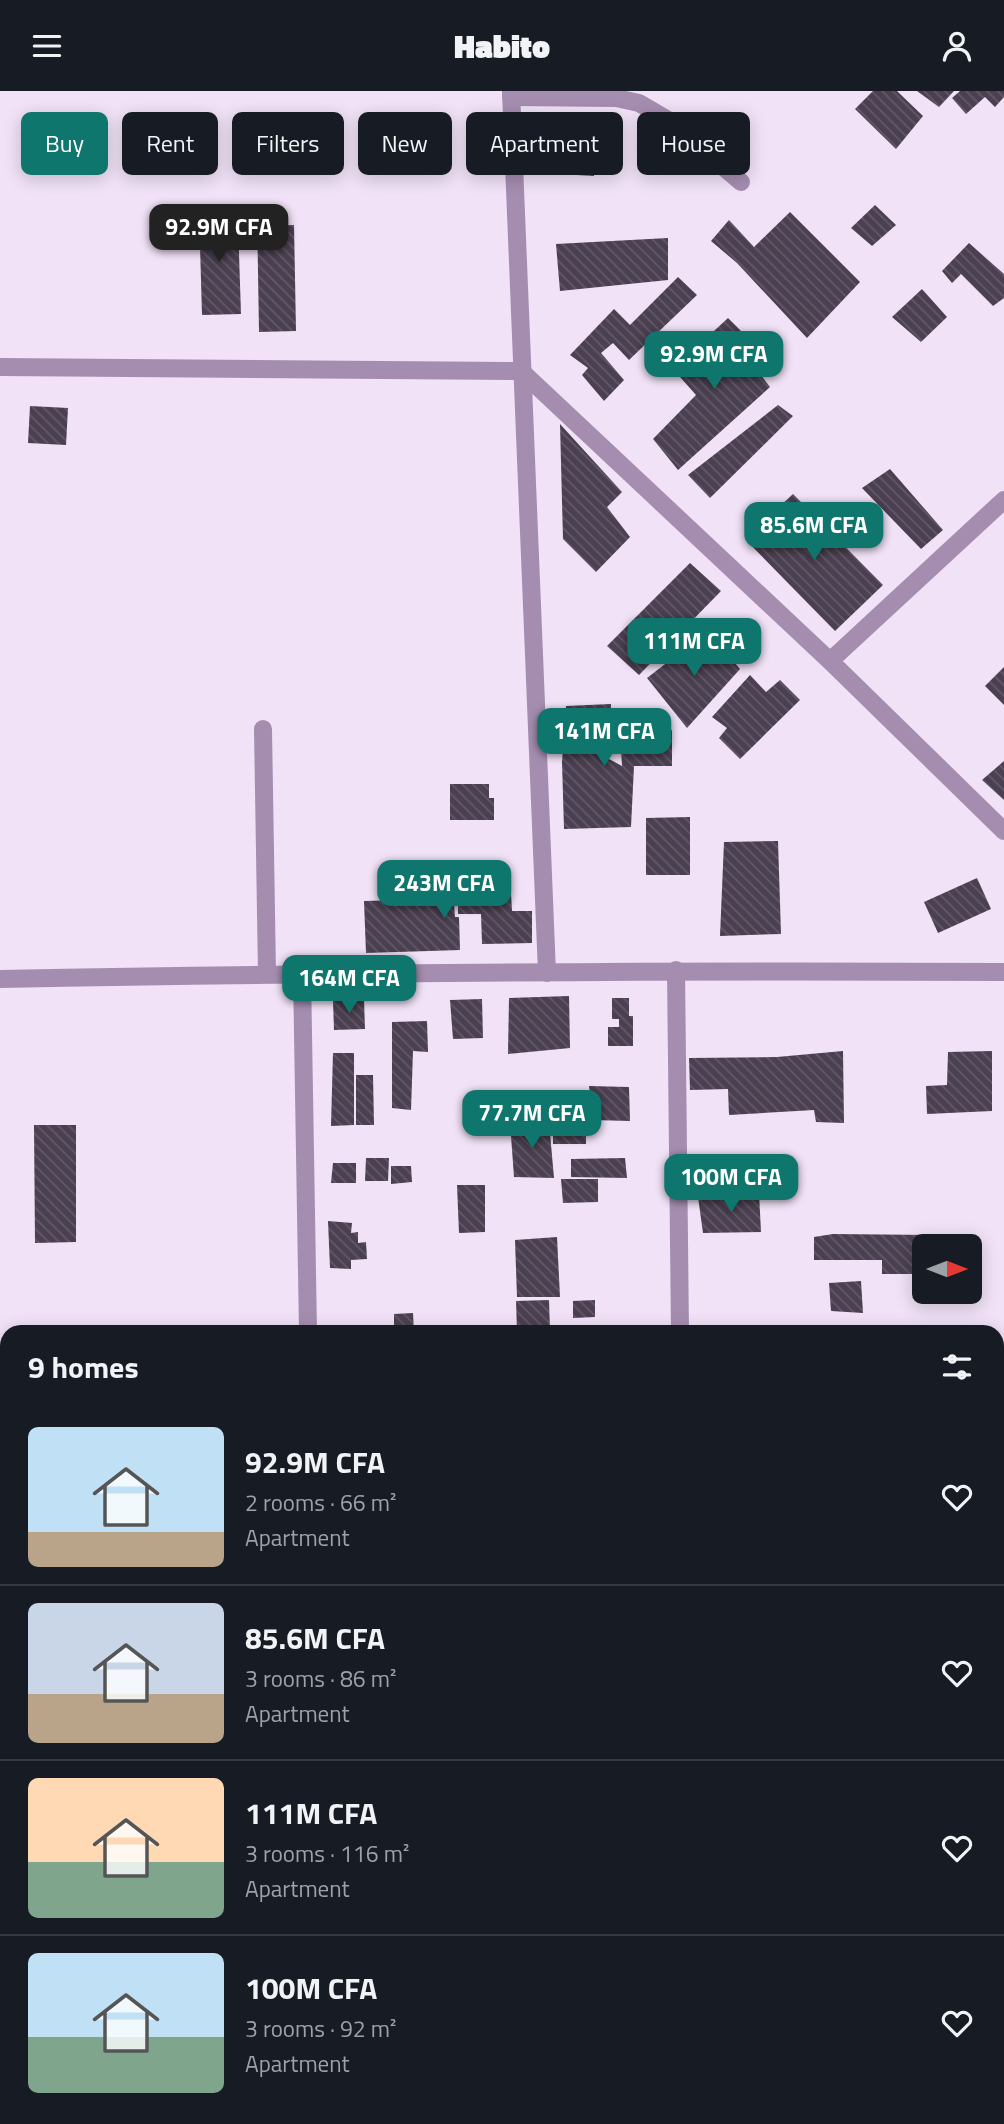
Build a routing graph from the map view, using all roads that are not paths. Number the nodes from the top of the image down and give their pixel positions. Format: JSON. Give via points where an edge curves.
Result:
{"nodes":[{"id":1,"x":511,"y":94,"type":"edge"},
{"id":2,"x":741,"y":182,"type":"dead end"},
{"id":3,"x":0,"y":367,"type":"edge"},
{"id":4,"x":521,"y":372,"type":"junction"},
{"id":5,"x":1004,"y":500,"type":"edge"},
{"id":6,"x":830,"y":661,"type":"junction"},
{"id":7,"x":264,"y":729,"type":"dead end"},
{"id":8,"x":1004,"y":831,"type":"edge"},
{"id":9,"x":676,"y":970,"type":"junction"},
{"id":10,"x":1004,"y":972,"type":"edge"},
{"id":11,"x":302,"y":973,"type":"junction"},
{"id":12,"x":547,"y":973,"type":"junction"},
{"id":13,"x":267,"y":974,"type":"junction"},
{"id":14,"x":0,"y":979,"type":"edge"},
{"id":15,"x":308,"y":1325,"type":"edge"},
{"id":16,"x":680,"y":1325,"type":"edge"}],
"edges":[{"from":1,"to":2,"type":"street","via":[[639,103],[668,120]]},
{"from":1,"to":4,"type":"street"},
{"from":3,"to":4,"type":"street"},
{"from":4,"to":6,"type":"street"},
{"from":4,"to":12,"type":"street"},
{"from":5,"to":6,"type":"street"},
{"from":6,"to":8,"type":"street"},
{"from":7,"to":13,"type":"street"},
{"from":9,"to":10,"type":"street"},
{"from":9,"to":12,"type":"street"},
{"from":9,"to":16,"type":"street"},
{"from":11,"to":12,"type":"street"},
{"from":11,"to":13,"type":"street"},
{"from":11,"to":15,"type":"street"},
{"from":13,"to":14,"type":"street"}]}
